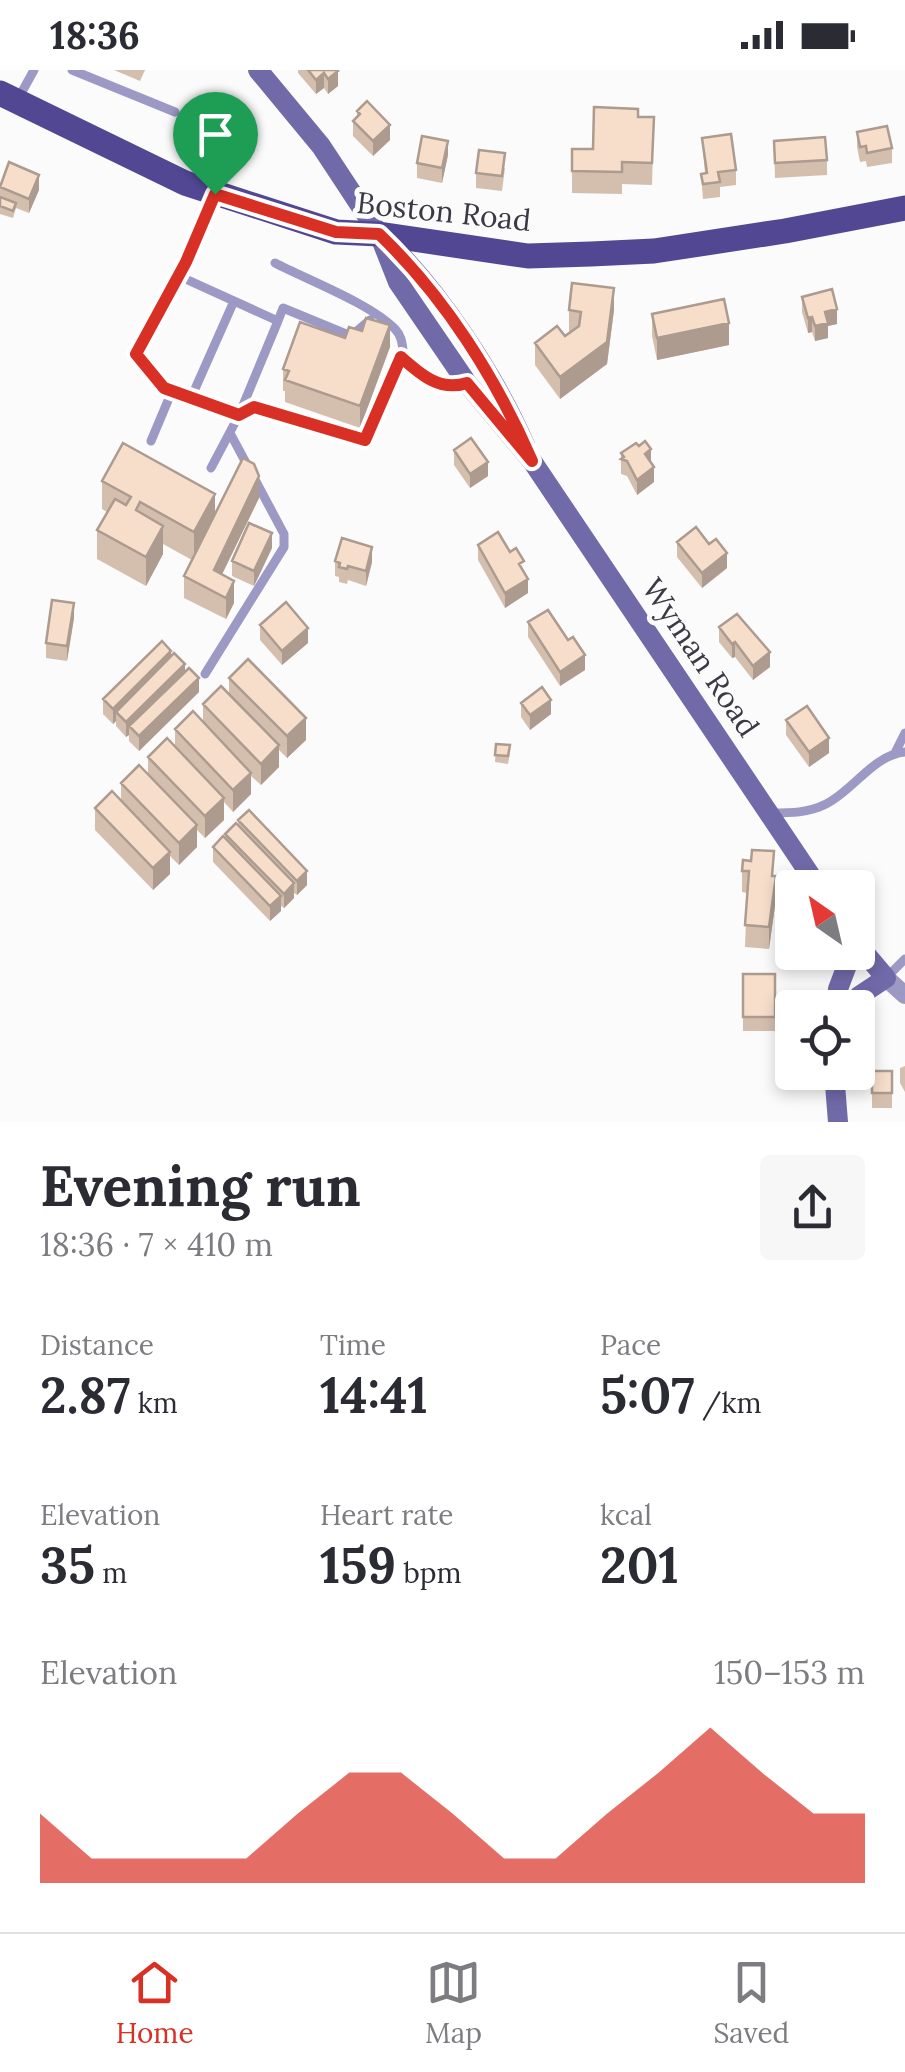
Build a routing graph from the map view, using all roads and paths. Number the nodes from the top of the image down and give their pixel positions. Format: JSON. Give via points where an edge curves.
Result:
{"nodes":[{"id":1,"x":34,"y":70,"type":"edge"},
{"id":2,"x":72,"y":70,"type":"edge"},
{"id":3,"x":258,"y":70,"type":"edge"},
{"id":4,"x":8,"y":97,"type":"edge"},
{"id":5,"x":175,"y":112,"type":"dead end"},
{"id":6,"x":215,"y":194,"type":"junction"},
{"id":7,"x":905,"y":208,"type":"edge"},
{"id":8,"x":379,"y":234,"type":"junction"},
{"id":9,"x":276,"y":263,"type":"dead end"},
{"id":10,"x":178,"y":276,"type":"junction"},
{"id":11,"x":234,"y":301,"type":"junction"},
{"id":12,"x":376,"y":316,"type":"junction"},
{"id":13,"x":278,"y":321,"type":"junction"},
{"id":14,"x":401,"y":357,"type":"junction"},
{"id":15,"x":476,"y":377,"type":"junction"},
{"id":16,"x":172,"y":391,"type":"junction"},
{"id":17,"x":191,"y":398,"type":"junction"},
{"id":18,"x":239,"y":415,"type":"junction"},
{"id":19,"x":230,"y":434,"type":"junction"},
{"id":20,"x":151,"y":442,"type":"dead end"},
{"id":21,"x":211,"y":468,"type":"dead end"},
{"id":22,"x":205,"y":674,"type":"dead end"},
{"id":23,"x":905,"y":733,"type":"edge"},
{"id":24,"x":900,"y":752,"type":"edge"},
{"id":25,"x":768,"y":812,"type":"junction"},
{"id":26,"x":807,"y":870,"type":"edge"},
{"id":27,"x":905,"y":958,"type":"edge"},
{"id":28,"x":875,"y":965,"type":"edge"},
{"id":29,"x":886,"y":978,"type":"junction"},
{"id":30,"x":868,"y":990,"type":"edge"},
{"id":31,"x":905,"y":995,"type":"edge"},
{"id":32,"x":835,"y":1090,"type":"edge"},
{"id":33,"x":838,"y":1122,"type":"edge"}],
"edges":[{"from":1,"to":4,"type":"lane"},
{"from":2,"to":5,"type":"lane"},
{"from":3,"to":8,"type":"street","name":"Wyman Road","via":[[321,146]]},
{"from":4,"to":6,"type":"main road","name":"Boston Road"},
{"from":6,"to":8,"type":"main road","name":"Boston Road","via":[[336,232]]},
{"from":6,"to":10,"type":"lane"},
{"from":7,"to":8,"type":"main road","name":"Boston Road","via":[[654,250],[528,256]]},
{"from":8,"to":15,"type":"street","name":"Wyman Road","via":[[398,282]]},
{"from":9,"to":12,"type":"lane"},
{"from":10,"to":11,"type":"lane"},
{"from":10,"to":16,"type":"lane","via":[[136,354]]},
{"from":11,"to":13,"type":"lane"},
{"from":11,"to":17,"type":"lane"},
{"from":12,"to":13,"type":"lane","via":[[351,336],[284,308]]},
{"from":12,"to":14,"type":"lane","via":[[402,338]]},
{"from":13,"to":18,"type":"lane"},
{"from":14,"to":15,"type":"lane","via":[[433,382]]},
{"from":14,"to":18,"type":"lane","via":[[365,440],[254,407]]},
{"from":15,"to":25,"type":"street","name":"Wyman Road","via":[[511,412],[532,461]]},
{"from":16,"to":17,"type":"lane"},
{"from":16,"to":20,"type":"lane"},
{"from":17,"to":18,"type":"lane"},
{"from":18,"to":19,"type":"lane"},
{"from":19,"to":21,"type":"lane"},
{"from":19,"to":22,"type":"lane","via":[[284,534],[284,546]]},
{"from":23,"to":24,"type":"lane"},
{"from":24,"to":25,"type":"lane","via":[[822,806]]},
{"from":25,"to":26,"type":"street","name":"Wyman Road"},
{"from":27,"to":29,"type":"lane"},
{"from":28,"to":29,"type":"street"},
{"from":29,"to":30,"type":"street"},
{"from":29,"to":31,"type":"street"},
{"from":32,"to":33,"type":"street"}]}
